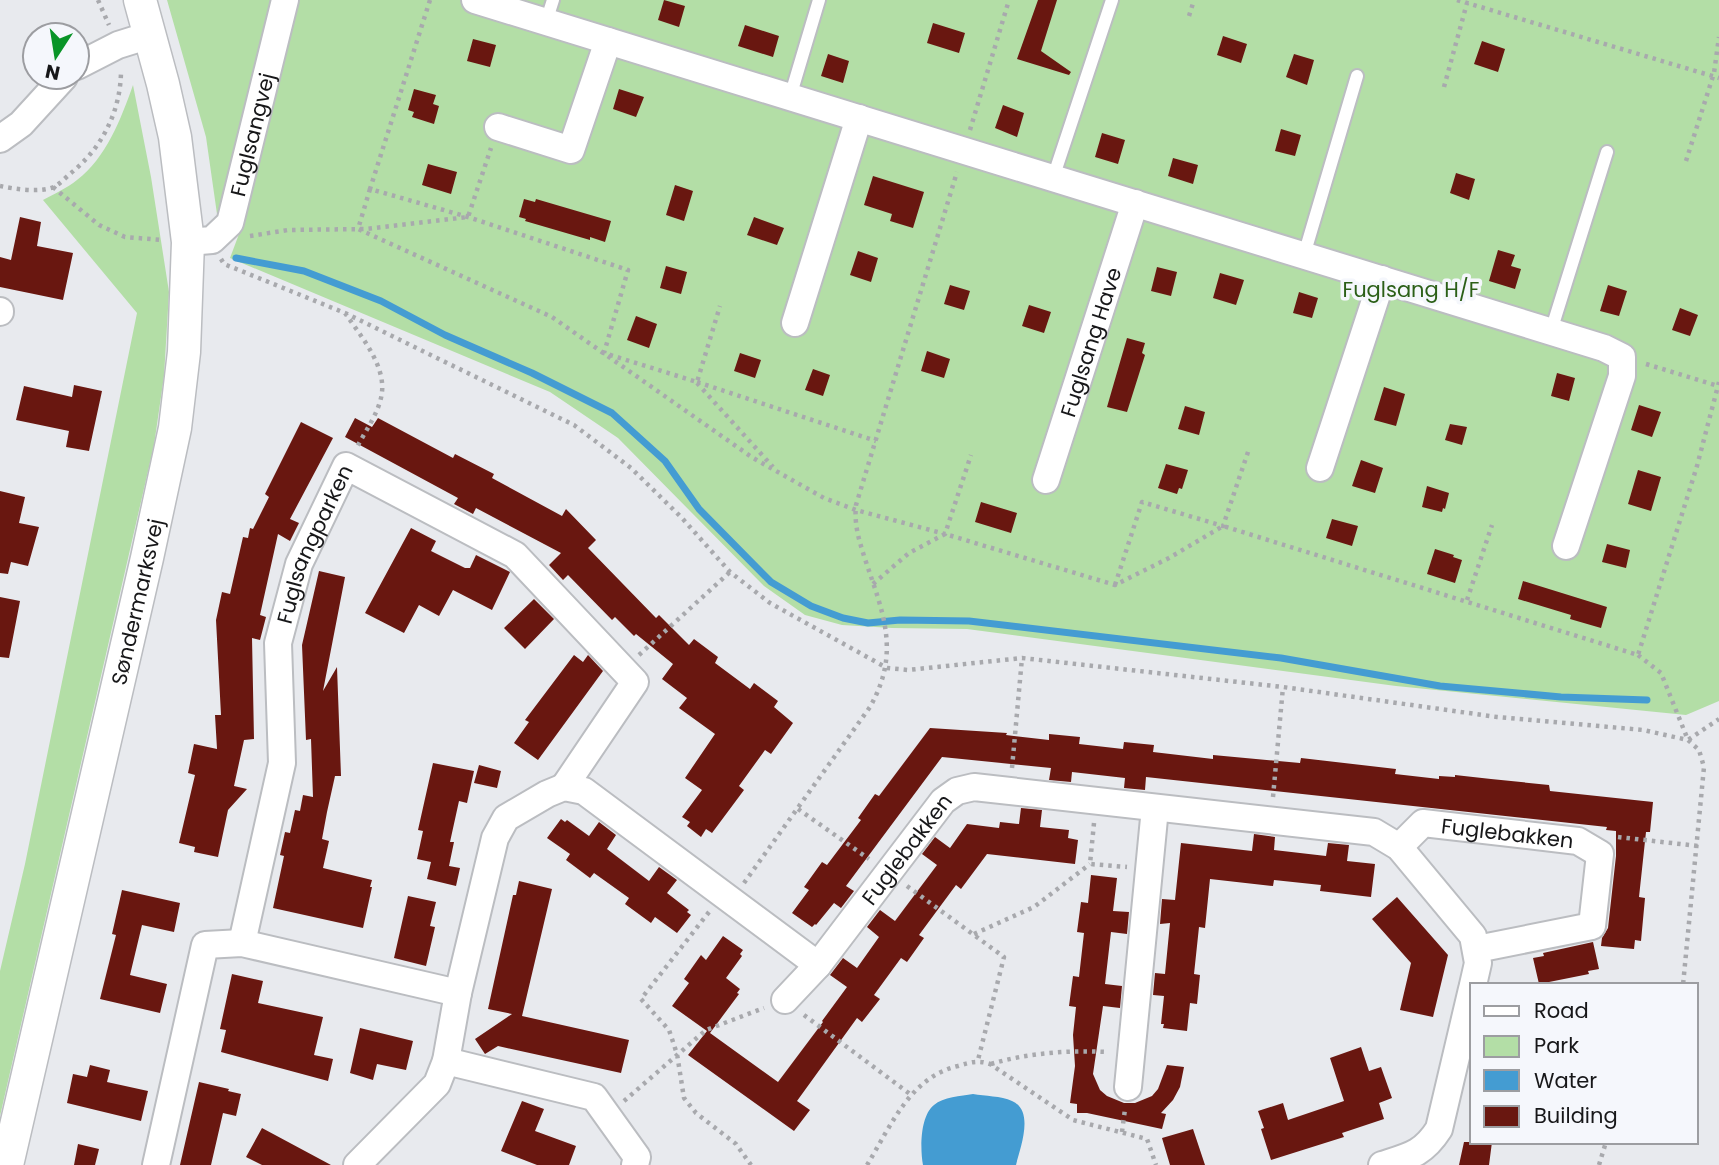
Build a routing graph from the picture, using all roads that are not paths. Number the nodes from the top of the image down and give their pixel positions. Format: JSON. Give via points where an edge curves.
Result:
{"nodes":[{"id":1,"x":139,"y":0,"type":"edge"},
{"id":2,"x":285,"y":0,"type":"edge"},
{"id":3,"x":475,"y":0,"type":"edge"},
{"id":4,"x":819,"y":0,"type":"edge"},
{"id":5,"x":1112,"y":0,"type":"edge"},
{"id":6,"x":549,"y":11,"type":"edge"},
{"id":7,"x":150,"y":35,"type":"junction"},
{"id":8,"x":608,"y":41,"type":"junction"},
{"id":9,"x":91,"y":59,"type":"edge"},
{"id":10,"x":1357,"y":76,"type":"dead end"},
{"id":11,"x":51,"y":91,"type":"edge"},
{"id":12,"x":790,"y":97,"type":"junction"},
{"id":13,"x":859,"y":118,"type":"junction"},
{"id":14,"x":498,"y":127,"type":"road end"},
{"id":15,"x":0,"y":139,"type":"edge"},
{"id":16,"x":1607,"y":152,"type":"dead end"},
{"id":17,"x":1054,"y":178,"type":"junction"},
{"id":18,"x":1135,"y":203,"type":"junction"},
{"id":19,"x":207,"y":237,"type":"junction"},
{"id":20,"x":1304,"y":255,"type":"junction"},
{"id":21,"x":1382,"y":279,"type":"junction"},
{"id":22,"x":795,"y":323,"type":"dead end"},
{"id":23,"x":1551,"y":331,"type":"junction"},
{"id":24,"x":1320,"y":468,"type":"dead end"},
{"id":25,"x":1046,"y":480,"type":"dead end"},
{"id":26,"x":1566,"y":546,"type":"dead end"},
{"id":27,"x":564,"y":787,"type":"junction"},
{"id":28,"x":1155,"y":808,"type":"junction"},
{"id":29,"x":1399,"y":847,"type":"junction"},
{"id":30,"x":242,"y":943,"type":"junction"},
{"id":31,"x":1477,"y":949,"type":"junction"},
{"id":32,"x":818,"y":965,"type":"junction"},
{"id":33,"x":1474,"y":983,"type":"edge"},
{"id":34,"x":458,"y":993,"type":"junction"},
{"id":35,"x":785,"y":1000,"type":"road end"},
{"id":36,"x":1470,"y":1000,"type":"edge"},
{"id":37,"x":446,"y":1061,"type":"junction"},
{"id":38,"x":1128,"y":1087,"type":"dead end"},
{"id":39,"x":1410,"y":1161,"type":"edge"},
{"id":40,"x":7,"y":1165,"type":"edge"},
{"id":41,"x":156,"y":1165,"type":"edge"},
{"id":42,"x":358,"y":1165,"type":"edge"},
{"id":43,"x":635,"y":1165,"type":"edge"},
{"id":44,"x":1382,"y":1165,"type":"edge"}],
"edges":[{"from":1,"to":7,"type":"street","name":"Søndermarksvej"},
{"from":2,"to":19,"type":"street","name":"Fuglsangvej","via":[[230,223]]},
{"from":3,"to":6,"type":"street"},
{"from":4,"to":12,"type":"lane"},
{"from":5,"to":17,"type":"lane"},
{"from":6,"to":8,"type":"street"},
{"from":7,"to":9,"type":"street"},
{"from":7,"to":19,"type":"street","name":"Søndermarksvej","via":[[175,137]]},
{"from":8,"to":12,"type":"street"},
{"from":8,"to":14,"type":"street","via":[[571,150]]},
{"from":10,"to":20,"type":"lane"},
{"from":11,"to":15,"type":"street"},
{"from":12,"to":13,"type":"street"},
{"from":13,"to":17,"type":"street"},
{"from":13,"to":22,"type":"street"},
{"from":16,"to":23,"type":"lane"},
{"from":17,"to":18,"type":"street"},
{"from":18,"to":20,"type":"street"},
{"from":18,"to":25,"type":"street","name":"Fuglsang Have"},
{"from":19,"to":40,"type":"street","name":"Søndermarksvej","via":[[148,558]]},
{"from":20,"to":21,"type":"street"},
{"from":21,"to":23,"type":"street"},
{"from":21,"to":24,"type":"street"},
{"from":23,"to":26,"type":"street","via":[[1622,357],[1622,376]]},
{"from":27,"to":30,"type":"street","name":"Fuglsangparken","via":[[635,682],[515,555],[346,466],[299,564],[278,643],[282,763]]},
{"from":27,"to":32,"type":"street","via":[[584,791]]},
{"from":27,"to":34,"type":"street","via":[[506,818],[495,838]]},
{"from":28,"to":29,"type":"street","name":"Fuglebakken","via":[[1374,832]]},
{"from":28,"to":32,"type":"street","name":"Fuglebakken","via":[[974,787],[957,791],[943,801]]},
{"from":28,"to":38,"type":"street"},
{"from":29,"to":31,"type":"street","name":"Fuglebakken","via":[[1474,936]]},
{"from":29,"to":31,"type":"street","name":"Fuglebakken","via":[[1423,823],[1578,841],[1600,854],[1592,926]]},
{"from":30,"to":34,"type":"street"},
{"from":30,"to":41,"type":"street","via":[[205,945]]},
{"from":31,"to":33,"type":"street"},
{"from":32,"to":35,"type":"street","name":"Fuglebakken"},
{"from":34,"to":37,"type":"street"},
{"from":36,"to":39,"type":"street","via":[[1439,1129]]},
{"from":37,"to":42,"type":"street","via":[[438,1084]]},
{"from":37,"to":43,"type":"street","via":[[594,1097],[637,1157]]},
{"from":39,"to":44,"type":"street"}]}
